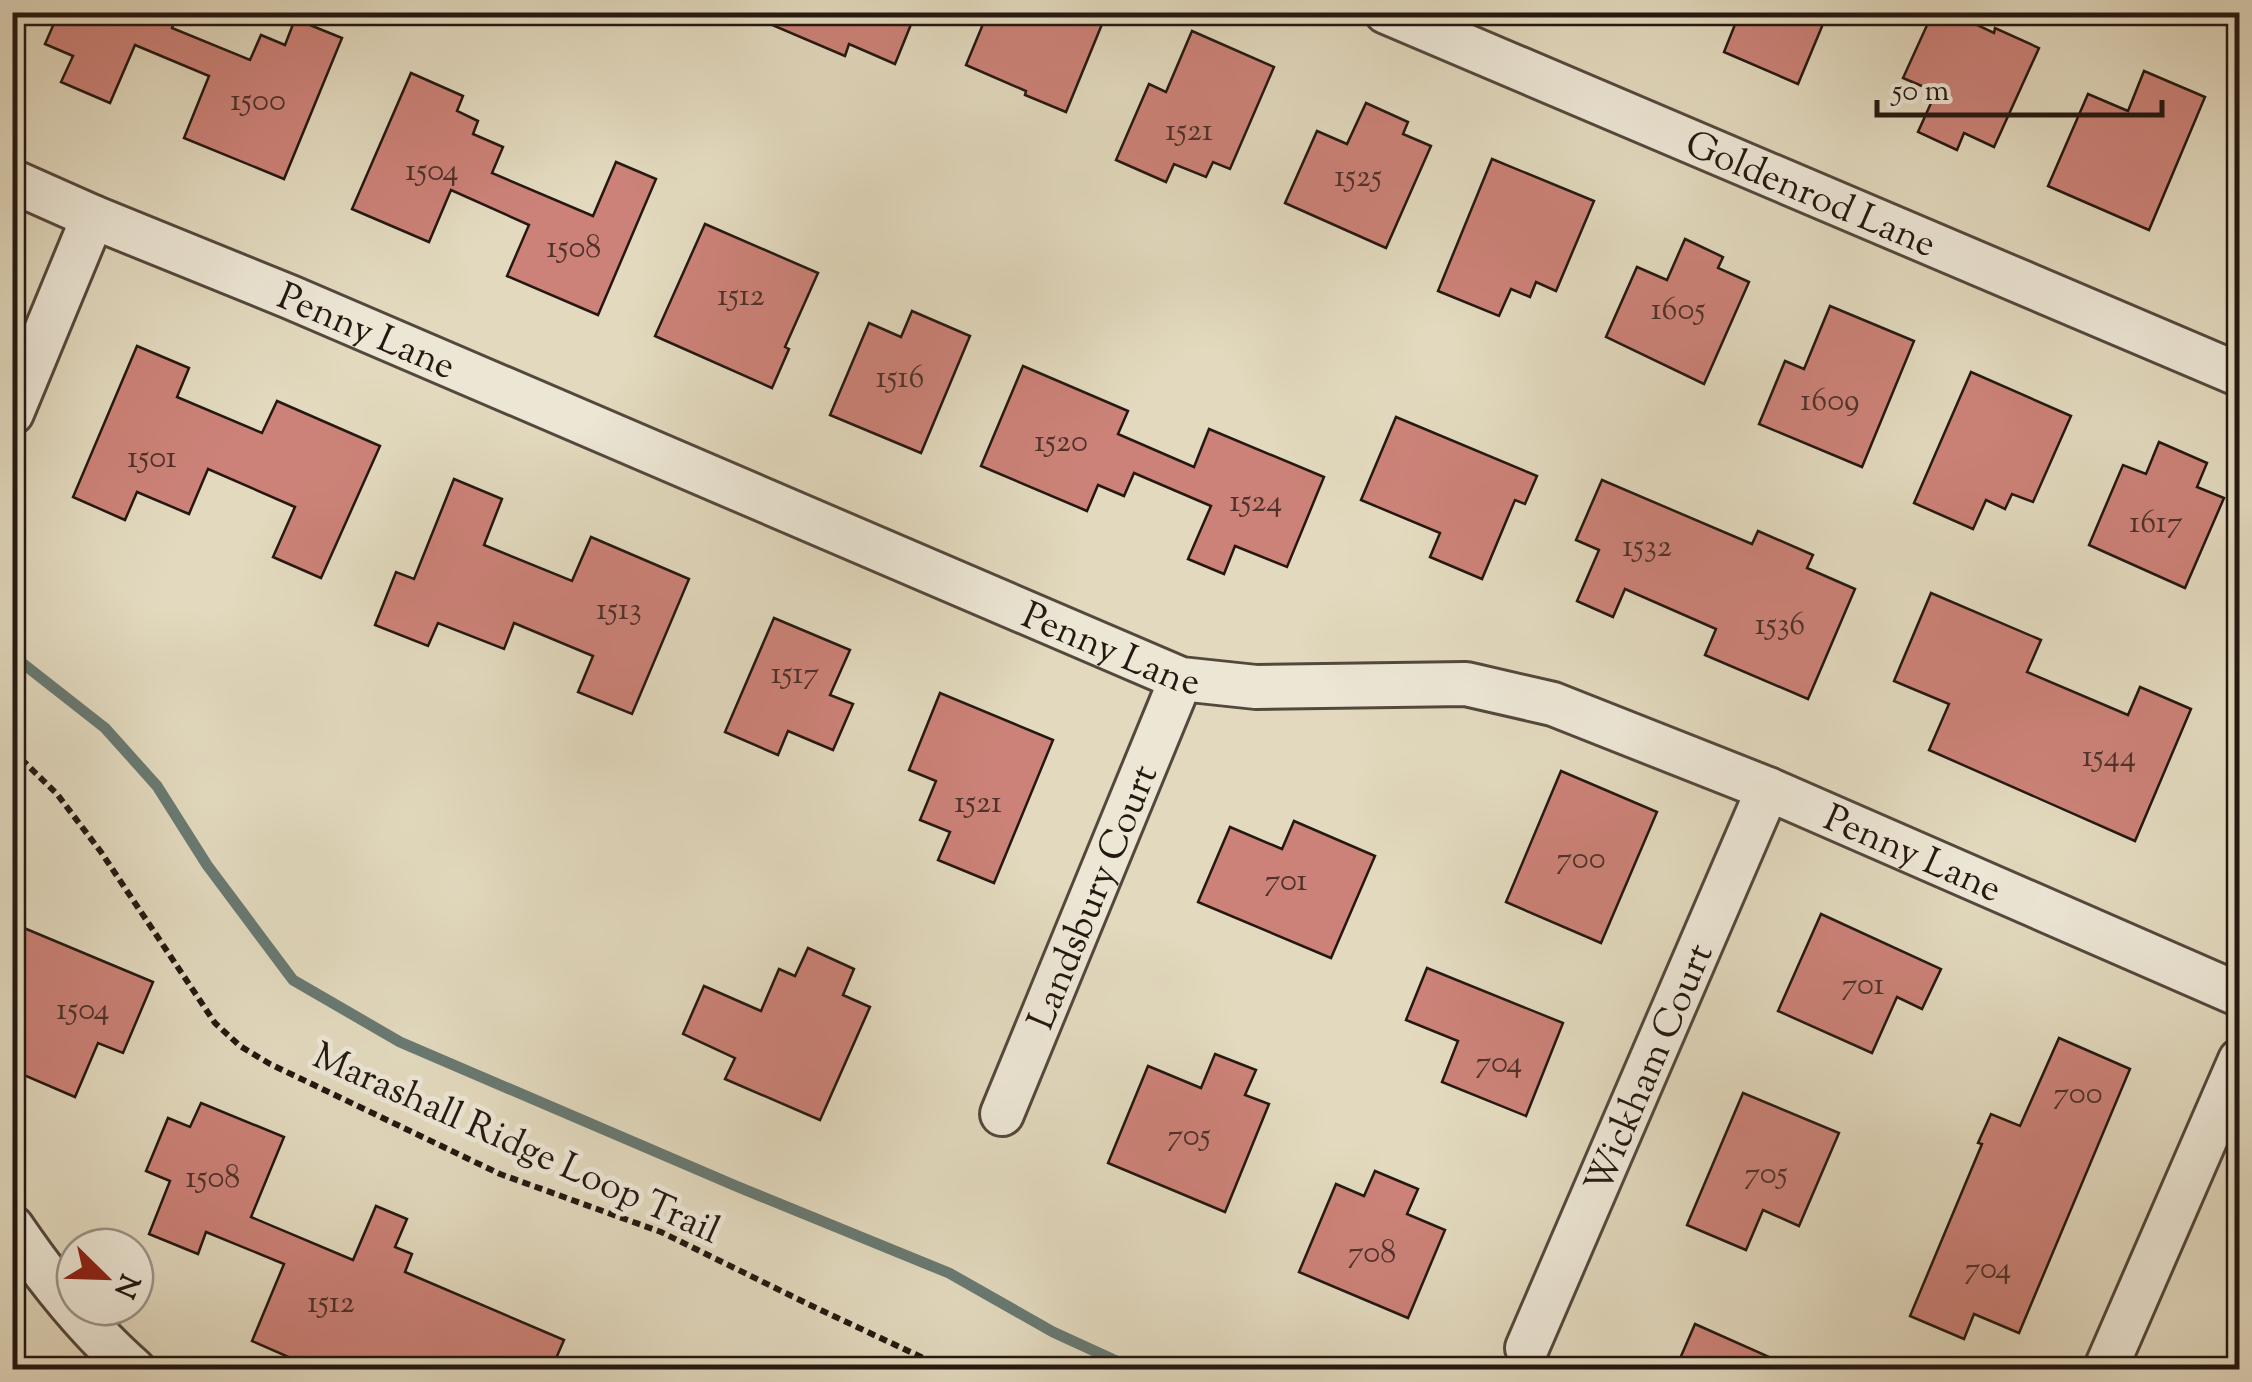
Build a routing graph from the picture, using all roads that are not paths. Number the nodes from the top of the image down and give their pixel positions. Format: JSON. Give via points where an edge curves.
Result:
{"nodes":[{"id":1,"x":1386,"y":12,"type":"edge"},
{"id":2,"x":12,"y":181,"type":"edge"},
{"id":3,"x":94,"y":217,"type":"junction"},
{"id":4,"x":2240,"y":375,"type":"edge"},
{"id":5,"x":12,"y":414,"type":"edge"},
{"id":6,"x":1182,"y":679,"type":"junction"},
{"id":7,"x":1768,"y":789,"type":"junction"},
{"id":8,"x":2240,"y":996,"type":"edge"},
{"id":9,"x":2240,"y":1060,"type":"edge"},
{"id":10,"x":1002,"y":1114,"type":"dead end"},
{"id":11,"x":12,"y":1228,"type":"edge"},
{"id":12,"x":1527,"y":1348,"type":"dead end"},
{"id":13,"x":134,"y":1370,"type":"edge"},
{"id":14,"x":2105,"y":1370,"type":"edge"}],
"edges":[{"from":1,"to":4,"type":"street","name":"Goldenrod Lane"},
{"from":2,"to":3,"type":"street","name":"Penny Lane"},
{"from":3,"to":5,"type":"street"},
{"from":3,"to":6,"type":"street","name":"Penny Lane"},
{"from":6,"to":7,"type":"street","name":"Penny Lane","via":[[1256,686],[1466,684],[1553,704]]},
{"from":6,"to":10,"type":"street","name":"Landsbury Court"},
{"from":7,"to":8,"type":"street","name":"Penny Lane"},
{"from":7,"to":12,"type":"street","name":"Wickham Court"},
{"from":9,"to":14,"type":"street"},
{"from":11,"to":13,"type":"street","via":[[106,1346]]}]}
